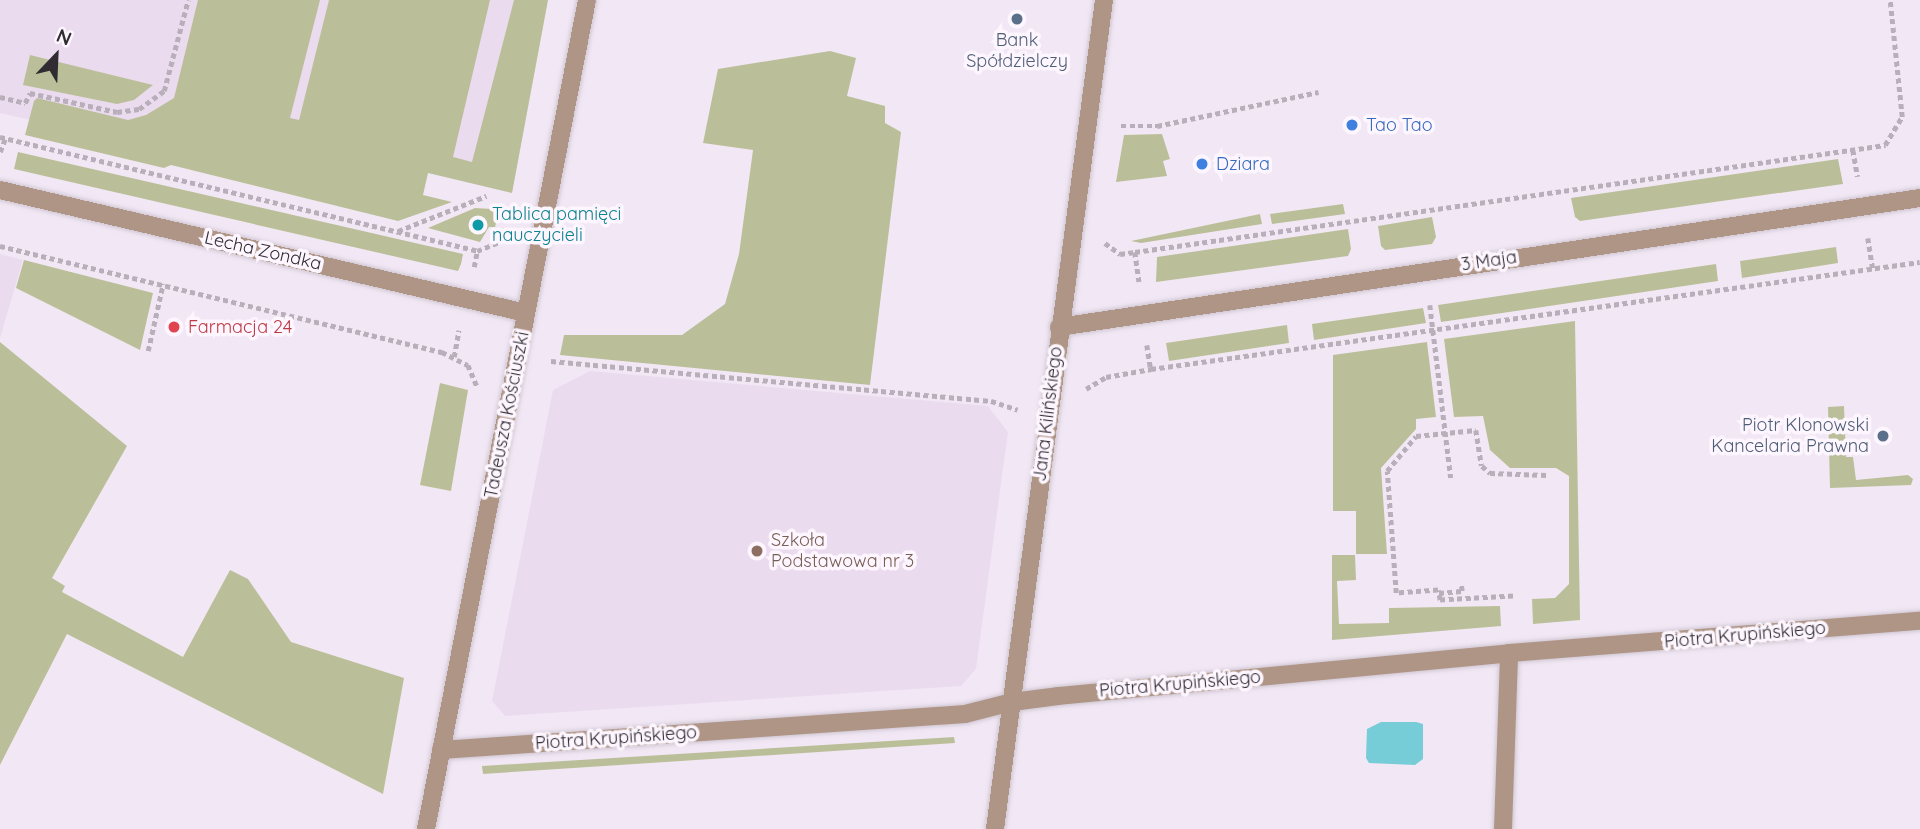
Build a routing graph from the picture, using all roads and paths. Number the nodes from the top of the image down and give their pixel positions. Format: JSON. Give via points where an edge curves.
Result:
{"nodes":[{"id":1,"x":188,"y":0,"type":"edge"},
{"id":2,"x":587,"y":0,"type":"edge"},
{"id":3,"x":1104,"y":0,"type":"edge"},
{"id":4,"x":1890,"y":0,"type":"edge"},
{"id":5,"x":1318,"y":92,"type":"dead end"},
{"id":6,"x":0,"y":97,"type":"edge"},
{"id":7,"x":1118,"y":113,"type":"dead end"},
{"id":8,"x":3,"y":138,"type":"edge"},
{"id":9,"x":1853,"y":150,"type":"junction"},
{"id":10,"x":0,"y":152,"type":"edge"},
{"id":11,"x":1859,"y":183,"type":"dead end"},
{"id":12,"x":0,"y":190,"type":"edge"},
{"id":13,"x":486,"y":196,"type":"dead end"},
{"id":14,"x":1920,"y":198,"type":"edge"},
{"id":15,"x":509,"y":230,"type":"dead end"},
{"id":16,"x":1867,"y":230,"type":"dead end"},
{"id":17,"x":398,"y":231,"type":"junction"},
{"id":18,"x":1102,"y":234,"type":"dead end"},
{"id":19,"x":0,"y":246,"type":"edge"},
{"id":20,"x":477,"y":251,"type":"junction"},
{"id":21,"x":1135,"y":252,"type":"junction"},
{"id":22,"x":1920,"y":262,"type":"edge"},
{"id":23,"x":474,"y":269,"type":"dead end"},
{"id":24,"x":1873,"y":269,"type":"junction"},
{"id":25,"x":163,"y":285,"type":"junction"},
{"id":26,"x":1140,"y":287,"type":"dead end"},
{"id":27,"x":1429,"y":300,"type":"dead end"},
{"id":28,"x":526,"y":313,"type":"junction"},
{"id":29,"x":460,"y":326,"type":"dead end"},
{"id":30,"x":1059,"y":327,"type":"junction"},
{"id":31,"x":1434,"y":330,"type":"junction"},
{"id":32,"x":1146,"y":334,"type":"dead end"},
{"id":33,"x":148,"y":351,"type":"dead end"},
{"id":34,"x":442,"y":352,"type":"dead end"},
{"id":35,"x":454,"y":357,"type":"dead end"},
{"id":36,"x":550,"y":360,"type":"dead end"},
{"id":37,"x":1151,"y":369,"type":"junction"},
{"id":38,"x":1106,"y":377,"type":"dead end"},
{"id":39,"x":1020,"y":411,"type":"junction"},
{"id":40,"x":1029,"y":412,"type":"dead end"},
{"id":41,"x":1018,"y":424,"type":"dead end"},
{"id":42,"x":1445,"y":431,"type":"junction"},
{"id":43,"x":1547,"y":475,"type":"dead end"},
{"id":44,"x":1451,"y":478,"type":"dead end"},
{"id":45,"x":1461,"y":585,"type":"dead end"},
{"id":46,"x":1439,"y":593,"type":"junction"},
{"id":47,"x":1513,"y":596,"type":"dead end"},
{"id":48,"x":1920,"y":621,"type":"edge"},
{"id":49,"x":1509,"y":653,"type":"junction"},
{"id":50,"x":1012,"y":702,"type":"junction"},
{"id":51,"x":441,"y":750,"type":"junction"},
{"id":52,"x":426,"y":829,"type":"edge"},
{"id":53,"x":995,"y":829,"type":"edge"},
{"id":54,"x":1503,"y":829,"type":"edge"}],
"edges":[{"from":1,"to":6,"type":"path","via":[[163,92],[139,109],[117,112],[30,93],[26,103]]},
{"from":2,"to":28,"type":"street","name":"Tadeusza Kościuszki"},
{"from":3,"to":30,"type":"street","name":"Jana Kilińskiego"},
{"from":4,"to":9,"type":"path","via":[[1902,117],[1885,145]]},
{"from":5,"to":7,"type":"path","via":[[1157,126],[1117,125]]},
{"from":8,"to":10,"type":"path"},
{"from":8,"to":17,"type":"path"},
{"from":9,"to":11,"type":"path"},
{"from":9,"to":21,"type":"path"},
{"from":12,"to":28,"type":"street","name":"Lecha Zondka"},
{"from":13,"to":17,"type":"path"},
{"from":14,"to":30,"type":"street","name":"3 Maja"},
{"from":15,"to":20,"type":"path","via":[[499,242]]},
{"from":16,"to":24,"type":"path"},
{"from":17,"to":20,"type":"path"},
{"from":18,"to":21,"type":"path","via":[[1112,250]]},
{"from":19,"to":25,"type":"path"},
{"from":20,"to":23,"type":"path"},
{"from":21,"to":26,"type":"path"},
{"from":22,"to":24,"type":"path"},
{"from":24,"to":31,"type":"path"},
{"from":25,"to":33,"type":"path"},
{"from":25,"to":34,"type":"path"},
{"from":27,"to":31,"type":"path"},
{"from":28,"to":51,"type":"street","name":"Tadeusza Kościuszki"},
{"from":29,"to":35,"type":"path"},
{"from":30,"to":50,"type":"street","name":"Jana Kilińskiego"},
{"from":31,"to":37,"type":"path"},
{"from":31,"to":42,"type":"path"},
{"from":32,"to":37,"type":"path"},
{"from":36,"to":39,"type":"path","via":[[991,401]]},
{"from":37,"to":38,"type":"path"},
{"from":39,"to":40,"type":"path"},
{"from":39,"to":41,"type":"path"},
{"from":42,"to":43,"type":"path","via":[[1476,430],[1482,466],[1490,473]]},
{"from":42,"to":44,"type":"path"},
{"from":42,"to":46,"type":"path","via":[[1416,436],[1387,471],[1396,593]]},
{"from":45,"to":46,"type":"path","via":[[1462,591]]},
{"from":46,"to":47,"type":"path","via":[[1440,600]]},
{"from":48,"to":49,"type":"street","name":"Piotra Krupińskiego"},
{"from":49,"to":50,"type":"street","name":"Piotra Krupińskiego"},
{"from":49,"to":54,"type":"street"},
{"from":50,"to":51,"type":"street","name":"Piotra Krupińskiego","via":[[965,714]]},
{"from":50,"to":53,"type":"street","name":"Jana Kilińskiego"},
{"from":51,"to":52,"type":"street","name":"Tadeusza Kościuszki"}]}
